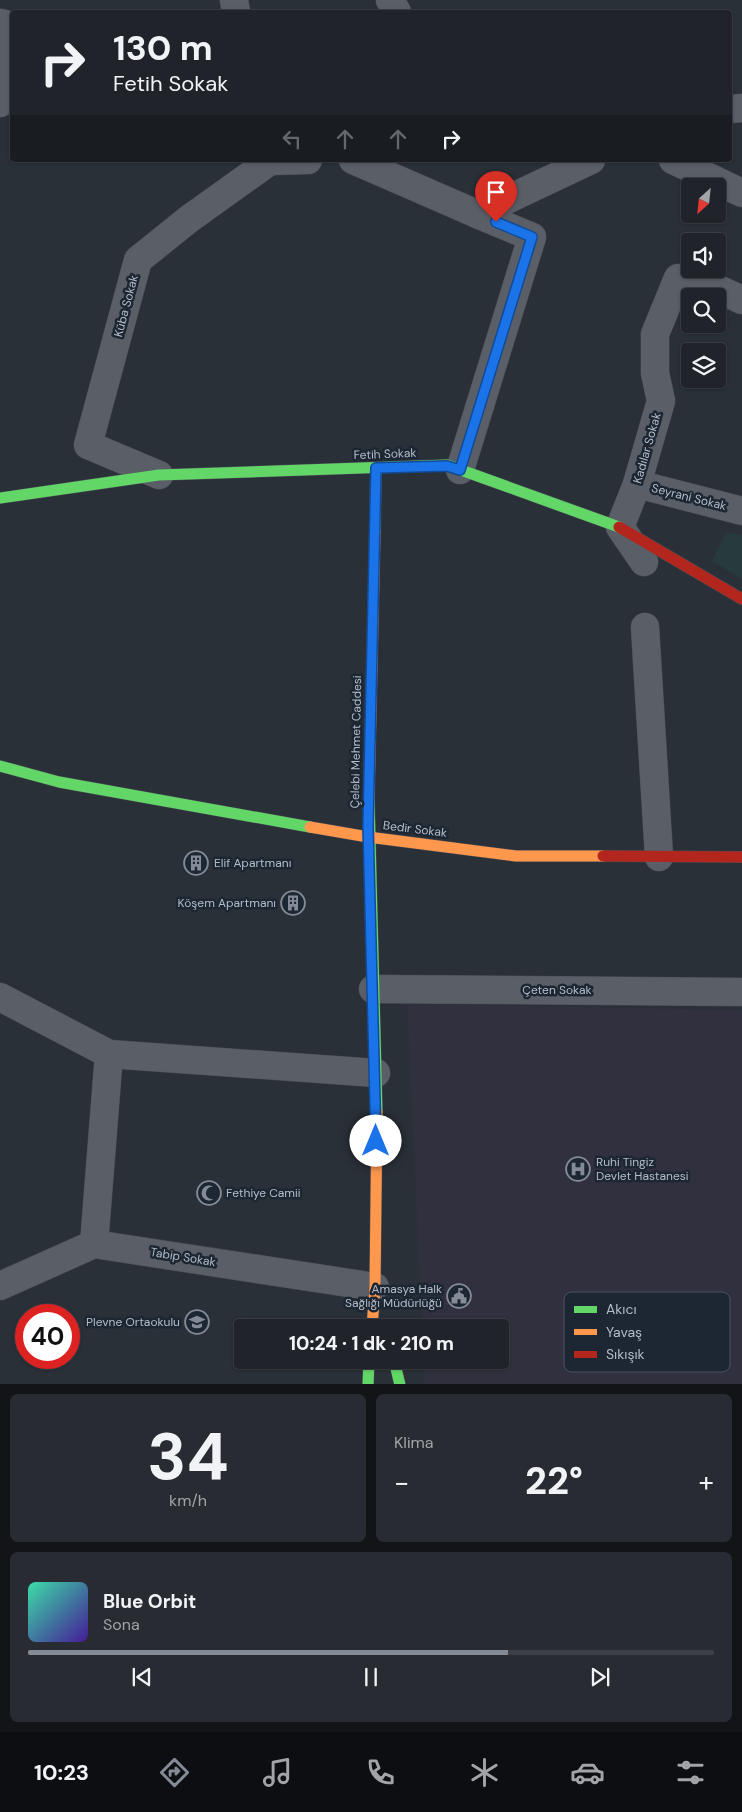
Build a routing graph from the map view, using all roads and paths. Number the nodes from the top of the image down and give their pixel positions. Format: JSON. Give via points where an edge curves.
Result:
{"nodes":[{"id":1,"x":0,"y":18,"type":"edge"},
{"id":2,"x":1,"y":23,"type":"edge"},
{"id":3,"x":0,"y":103,"type":"edge"},
{"id":4,"x":268,"y":162,"type":"edge"},
{"id":5,"x":358,"y":162,"type":"edge"},
{"id":6,"x":587,"y":162,"type":"edge"},
{"id":7,"x":677,"y":162,"type":"edge"},
{"id":8,"x":742,"y":193,"type":"edge"},
{"id":9,"x":477,"y":214,"type":"junction"},
{"id":10,"x":742,"y":300,"type":"edge"},
{"id":11,"x":376,"y":468,"type":"junction"},
{"id":12,"x":460,"y":470,"type":"junction"},
{"id":13,"x":159,"y":475,"type":"junction"},
{"id":14,"x":636,"y":484,"type":"junction"},
{"id":15,"x":0,"y":498,"type":"edge"},
{"id":16,"x":742,"y":511,"type":"edge"},
{"id":17,"x":620,"y":527,"type":"junction"},
{"id":18,"x":644,"y":562,"type":"dead end"},
{"id":19,"x":742,"y":599,"type":"edge"},
{"id":20,"x":645,"y":627,"type":"dead end"},
{"id":21,"x":0,"y":766,"type":"edge"},
{"id":22,"x":368,"y":837,"type":"junction"},
{"id":23,"x":659,"y":857,"type":"junction"},
{"id":24,"x":742,"y":857,"type":"edge"},
{"id":25,"x":373,"y":989,"type":"junction"},
{"id":26,"x":742,"y":992,"type":"edge"},
{"id":27,"x":0,"y":997,"type":"edge"},
{"id":28,"x":108,"y":1054,"type":"junction"},
{"id":29,"x":376,"y":1073,"type":"junction"},
{"id":30,"x":94,"y":1244,"type":"junction"},
{"id":31,"x":0,"y":1286,"type":"edge"},
{"id":32,"x":375,"y":1286,"type":"junction"},
{"id":33,"x":373,"y":1319,"type":"edge"},
{"id":34,"x":383,"y":1319,"type":"dead end"},
{"id":35,"x":369,"y":1369,"type":"edge"},
{"id":36,"x":396,"y":1369,"type":"edge"},
{"id":37,"x":368,"y":1384,"type":"edge"},
{"id":38,"x":400,"y":1384,"type":"edge"}],
"edges":[{"from":1,"to":2,"type":"street"},
{"from":2,"to":3,"type":"street"},
{"from":4,"to":13,"type":"street","name":"Küba Sokak","via":[[138,260],[88,445]]},
{"from":5,"to":9,"type":"street"},
{"from":6,"to":9,"type":"street"},
{"from":7,"to":8,"type":"street"},
{"from":9,"to":12,"type":"street","via":[[532,237]]},
{"from":10,"to":14,"type":"street","name":"Kadılar Sokak","via":[[705,283],[678,278],[655,334],[655,374],[661,401]]},
{"from":11,"to":12,"type":"street","name":"Fetih Sokak","via":[[447,466]]},
{"from":11,"to":13,"type":"street","name":"Fetih Sokak"},
{"from":11,"to":22,"type":"street","name":"Çelebi Mehmet Caddesi"},
{"from":12,"to":17,"type":"street","name":"Fetih Sokak"},
{"from":13,"to":15,"type":"street","name":"Fetih Sokak"},
{"from":14,"to":16,"type":"street","name":"Seyrani Sokak"},
{"from":14,"to":17,"type":"street","name":"Kadılar Sokak"},
{"from":17,"to":18,"type":"street"},
{"from":17,"to":19,"type":"street","name":"Fetih Sokak"},
{"from":20,"to":23,"type":"street"},
{"from":21,"to":22,"type":"street","name":"Bedir Sokak","via":[[59,782]]},
{"from":22,"to":23,"type":"street","name":"Bedir Sokak","via":[[516,856]]},
{"from":22,"to":25,"type":"street","name":"Çelebi Mehmet Caddesi"},
{"from":23,"to":24,"type":"street","name":"Bedir Sokak"},
{"from":25,"to":26,"type":"street","name":"Çeten Sokak"},
{"from":25,"to":29,"type":"street","name":"Çelebi Mehmet Caddesi"},
{"from":27,"to":28,"type":"street"},
{"from":28,"to":29,"type":"street"},
{"from":28,"to":30,"type":"street"},
{"from":29,"to":32,"type":"street","name":"Çelebi Mehmet Caddesi"},
{"from":30,"to":31,"type":"street"},
{"from":30,"to":32,"type":"street","name":"Tabip Sokak"},
{"from":32,"to":33,"type":"street","name":"Çelebi Mehmet Caddesi"},
{"from":32,"to":34,"type":"street","name":"Çelebi Mehmet Caddesi"},
{"from":35,"to":37,"type":"street"},
{"from":36,"to":38,"type":"street"}]}
